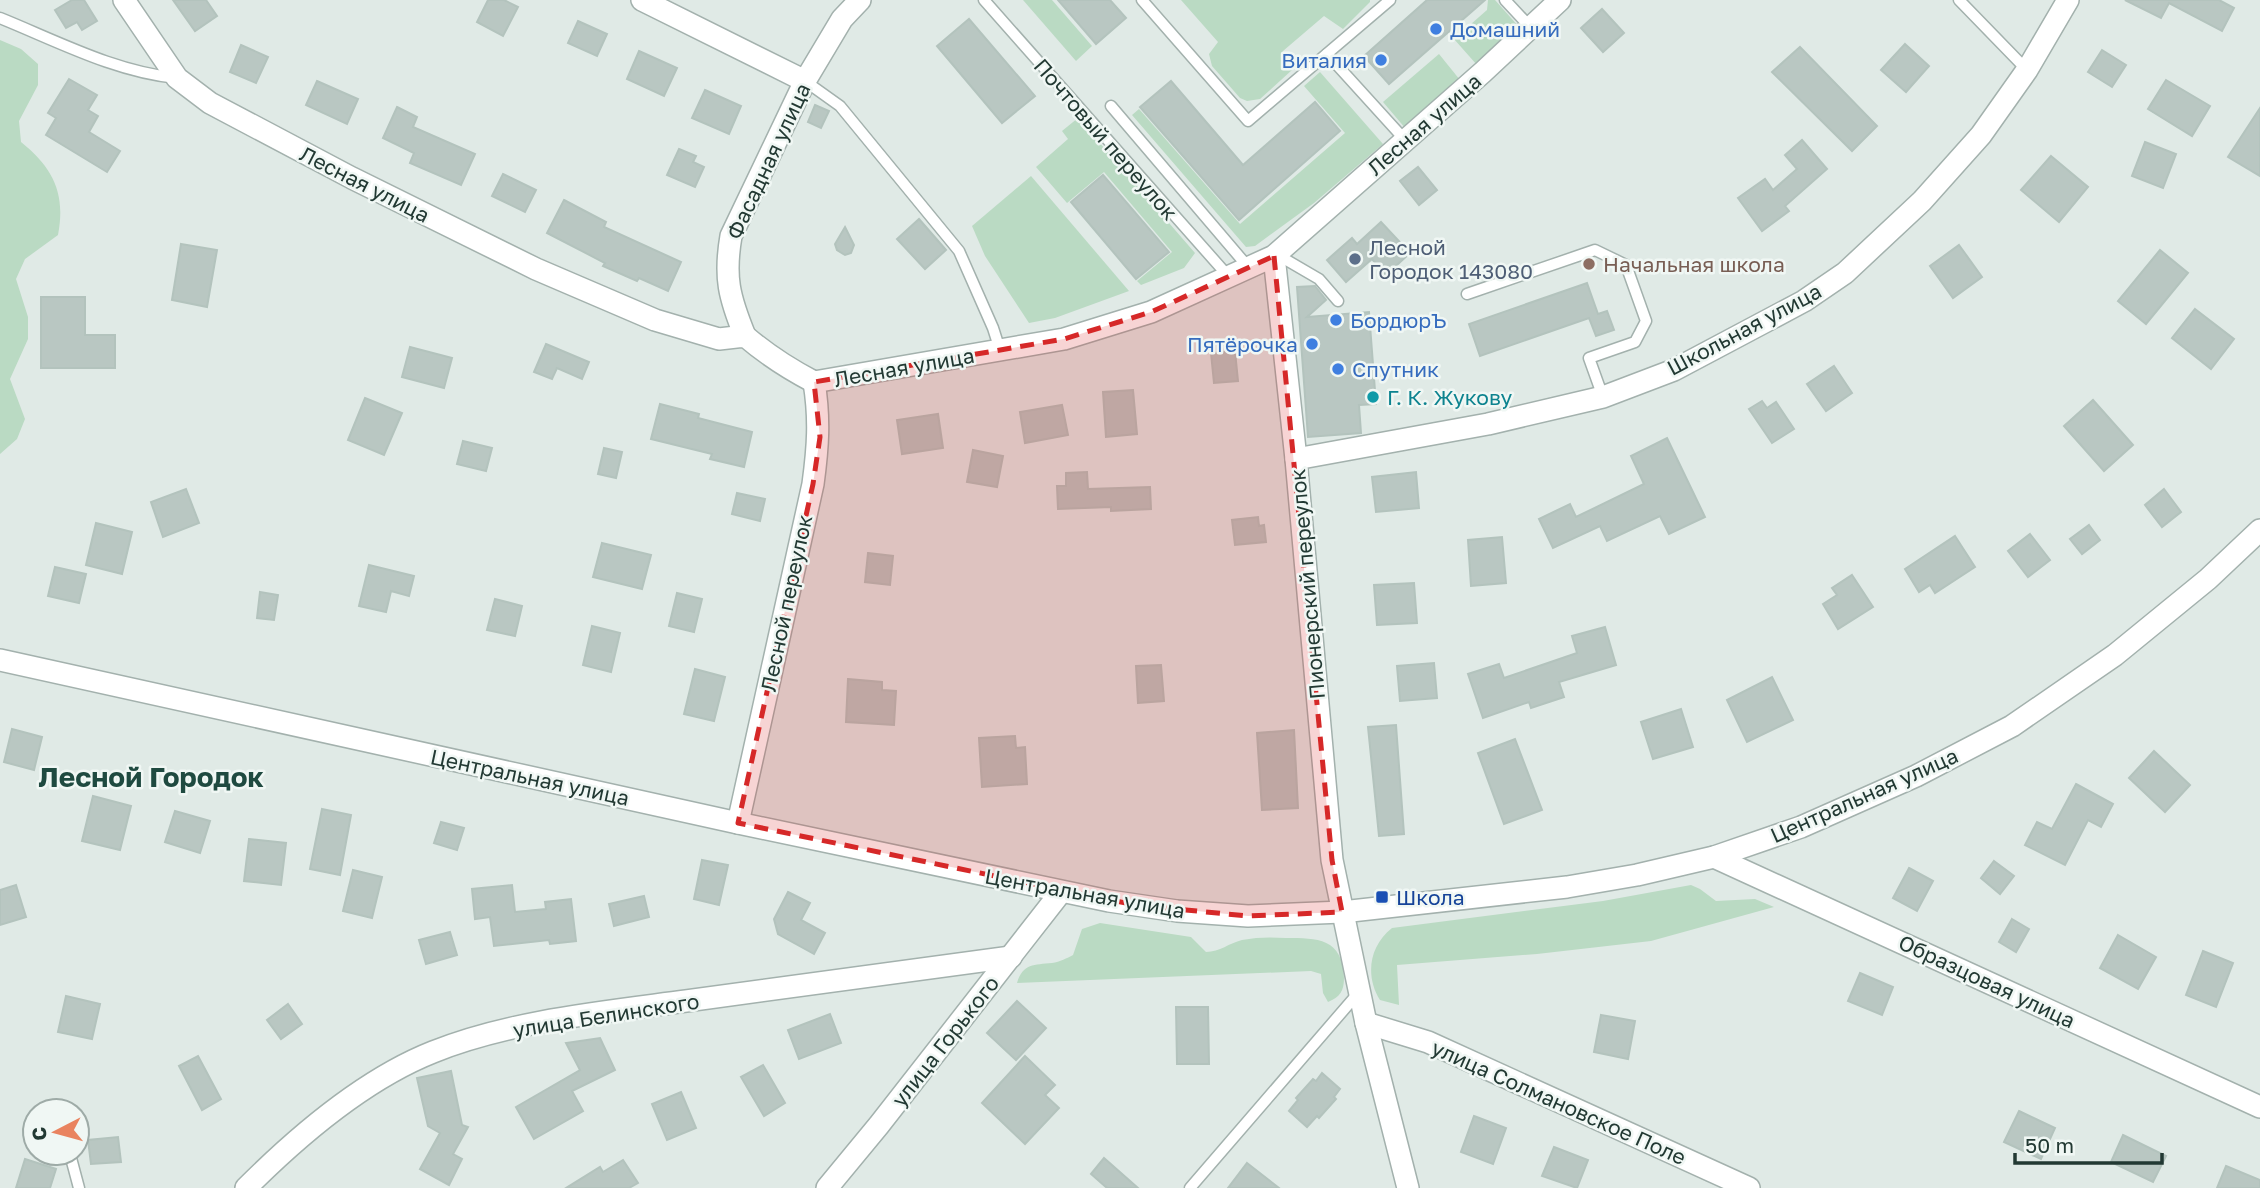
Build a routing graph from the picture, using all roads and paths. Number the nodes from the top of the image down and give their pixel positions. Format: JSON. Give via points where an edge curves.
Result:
{"nodes":[{"id":1,"x":124,"y":0,"type":"edge"},
{"id":2,"x":642,"y":0,"type":"edge"},
{"id":3,"x":860,"y":0,"type":"edge"},
{"id":4,"x":984,"y":0,"type":"edge"},
{"id":5,"x":1142,"y":0,"type":"edge"},
{"id":6,"x":1390,"y":0,"type":"edge"},
{"id":7,"x":1505,"y":0,"type":"edge"},
{"id":8,"x":1560,"y":0,"type":"edge"},
{"id":9,"x":1959,"y":0,"type":"edge"},
{"id":10,"x":2068,"y":0,"type":"edge"},
{"id":11,"x":0,"y":18,"type":"edge"},
{"id":12,"x":1532,"y":29,"type":"junction"},
{"id":13,"x":1327,"y":54,"type":"junction"},
{"id":14,"x":2027,"y":70,"type":"junction"},
{"id":15,"x":177,"y":78,"type":"junction"},
{"id":16,"x":805,"y":81,"type":"junction"},
{"id":17,"x":1111,"y":106,"type":"dead end"},
{"id":18,"x":1406,"y":141,"type":"junction"},
{"id":19,"x":1275,"y":255,"type":"junction"},
{"id":20,"x":1249,"y":268,"type":"junction"},
{"id":21,"x":1229,"y":277,"type":"junction"},
{"id":22,"x":1467,"y":294,"type":"dead end"},
{"id":23,"x":1338,"y":301,"type":"dead end"},
{"id":24,"x":745,"y":335,"type":"junction"},
{"id":25,"x":1000,"y":350,"type":"junction"},
{"id":26,"x":814,"y":382,"type":"junction"},
{"id":27,"x":1603,"y":397,"type":"junction"},
{"id":28,"x":1296,"y":459,"type":"junction"},
{"id":29,"x":2260,"y":530,"type":"edge"},
{"id":30,"x":0,"y":660,"type":"edge"},
{"id":31,"x":738,"y":823,"type":"junction"},
{"id":32,"x":1714,"y":856,"type":"junction"},
{"id":33,"x":1060,"y":892,"type":"junction"},
{"id":34,"x":1342,"y":912,"type":"junction"},
{"id":35,"x":1011,"y":957,"type":"junction"},
{"id":36,"x":1360,"y":991,"type":"junction"},
{"id":37,"x":1366,"y":1023,"type":"junction"},
{"id":38,"x":2260,"y":1107,"type":"edge"},
{"id":39,"x":73,"y":1167,"type":"edge"},
{"id":40,"x":79,"y":1188,"type":"edge"},
{"id":41,"x":246,"y":1188,"type":"edge"},
{"id":42,"x":827,"y":1188,"type":"edge"},
{"id":43,"x":1190,"y":1188,"type":"edge"},
{"id":44,"x":1408,"y":1188,"type":"edge"},
{"id":45,"x":1749,"y":1188,"type":"edge"}],
"edges":[{"from":1,"to":15,"type":"street","name":"Лесная улица"},
{"from":2,"to":16,"type":"street"},
{"from":3,"to":16,"type":"street","name":"Фасадная улица","via":[[842,19]]},
{"from":4,"to":21,"type":"lane","name":"Почтовый переулок"},
{"from":5,"to":13,"type":"lane","via":[[1248,121]]},
{"from":6,"to":13,"type":"lane"},
{"from":7,"to":12,"type":"lane"},
{"from":8,"to":12,"type":"street","name":"Лесная улица"},
{"from":9,"to":14,"type":"lane"},
{"from":10,"to":14,"type":"street","name":"Школьная улица"},
{"from":11,"to":15,"type":"lane","via":[[112,63]]},
{"from":12,"to":18,"type":"street","name":"Лесная улица"},
{"from":13,"to":18,"type":"lane"},
{"from":14,"to":27,"type":"street","name":"Школьная улица","via":[[1981,135],[1922,201],[1845,273],[1719,347]]},
{"from":15,"to":24,"type":"street","name":"Лесная улица","via":[[210,103],[536,269],[655,320],[719,339]]},
{"from":16,"to":24,"type":"street","name":"Фасадная улица","via":[[731,236],[726,263],[730,300]]},
{"from":16,"to":25,"type":"lane","via":[[840,106],[959,251]]},
{"from":17,"to":20,"type":"lane"},
{"from":18,"to":19,"type":"street","name":"Лесная улица"},
{"from":19,"to":20,"type":"street","name":"Лесная улица"},
{"from":19,"to":23,"type":"lane","via":[[1319,279]]},
{"from":19,"to":28,"type":"street","name":"Пионерский переулок"},
{"from":20,"to":21,"type":"street","name":"Лесная улица"},
{"from":21,"to":25,"type":"street","name":"Лесная улица","via":[[1151,312],[1064,339]]},
{"from":22,"to":27,"type":"lane","via":[[1595,250],[1626,265],[1646,321],[1635,342],[1589,358]]},
{"from":24,"to":26,"type":"street","name":"Лесная улица"},
{"from":25,"to":26,"type":"street","name":"Лесная улица"},
{"from":26,"to":31,"type":"street","name":"Лесной переулок","via":[[820,437],[813,484]]},
{"from":27,"to":28,"type":"street","name":"Школьная улица","via":[[1488,424]]},
{"from":28,"to":34,"type":"street","name":"Пионерский переулок","via":[[1332,860]]},
{"from":29,"to":32,"type":"street","name":"Центральная улица","via":[[2115,655],[2012,726],[1916,776],[1801,827]]},
{"from":30,"to":31,"type":"street","name":"Центральная улица"},
{"from":31,"to":33,"type":"street","name":"Центральная улица"},
{"from":32,"to":34,"type":"street","name":"Центральная улица","via":[[1637,876],[1567,887]]},
{"from":32,"to":38,"type":"street","name":"Образцовая улица"},
{"from":33,"to":34,"type":"street","name":"Центральная улица","via":[[1177,911],[1248,916]]},
{"from":33,"to":35,"type":"street","name":"улица Горького"},
{"from":34,"to":36,"type":"street"},
{"from":35,"to":41,"type":"street","name":"улица Белинского","via":[[580,1015],[485,1035],[397,1069],[341,1106]]},
{"from":35,"to":42,"type":"street","name":"улица Горького"},
{"from":36,"to":37,"type":"street"},
{"from":36,"to":43,"type":"lane"},
{"from":37,"to":44,"type":"street"},
{"from":37,"to":45,"type":"street","name":"улица Солмановское Поле","via":[[1428,1042]]},
{"from":39,"to":40,"type":"lane"}]}
